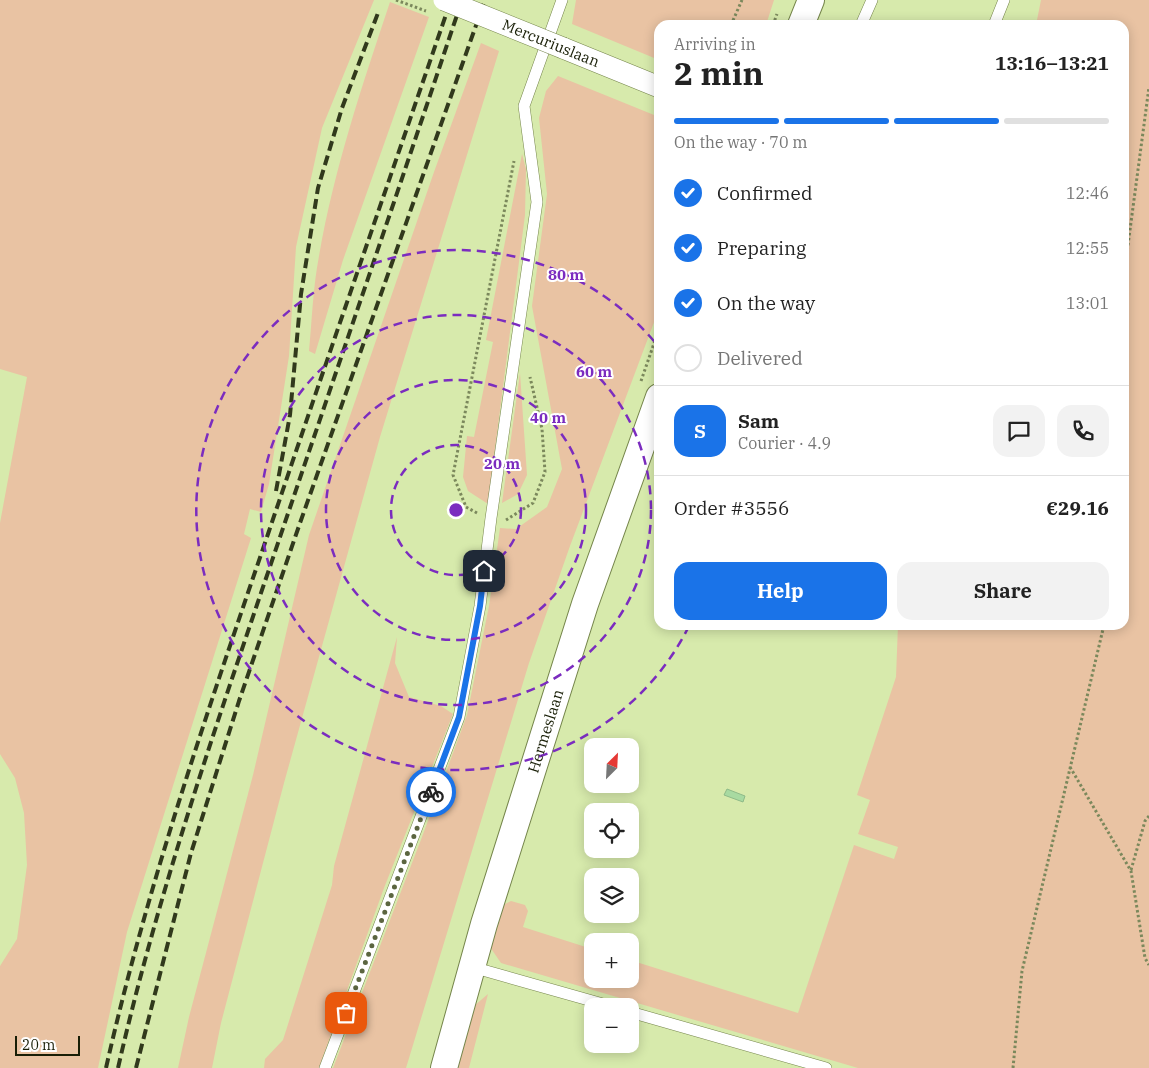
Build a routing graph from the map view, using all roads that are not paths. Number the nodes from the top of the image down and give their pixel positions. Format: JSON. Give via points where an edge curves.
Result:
{"nodes":[{"id":1,"x":562,"y":0,"type":"edge"},
{"id":2,"x":811,"y":0,"type":"edge"},
{"id":3,"x":872,"y":0,"type":"edge"},
{"id":4,"x":1004,"y":0,"type":"edge"},
{"id":5,"x":437,"y":6,"type":"edge"},
{"id":6,"x":803,"y":20,"type":"edge"},
{"id":7,"x":863,"y":20,"type":"edge"},
{"id":8,"x":996,"y":20,"type":"edge"},
{"id":9,"x":654,"y":85,"type":"edge"},
{"id":10,"x":654,"y":411,"type":"edge"},
{"id":11,"x":472,"y":967,"type":"junction"},
{"id":12,"x":584,"y":999,"type":"edge"},
{"id":13,"x":639,"y":1015,"type":"edge"},
{"id":14,"x":325,"y":1068,"type":"edge"},
{"id":15,"x":444,"y":1068,"type":"edge"},
{"id":16,"x":826,"y":1068,"type":"edge"}],
"edges":[{"from":1,"to":14,"type":"lane","via":[[524,106],[537,202],[480,606],[459,717]]},
{"from":2,"to":6,"type":"street"},
{"from":3,"to":7,"type":"lane"},
{"from":4,"to":8,"type":"lane"},
{"from":5,"to":9,"type":"street","name":"Mercuriuslaan","bridge":true,"via":[[563,48]]},
{"from":10,"to":11,"type":"street","name":"Hermeslaan","via":[[586,604]]},
{"from":11,"to":12,"type":"lane"},
{"from":11,"to":15,"type":"street","name":"Hermeslaan"},
{"from":13,"to":16,"type":"lane"}]}
